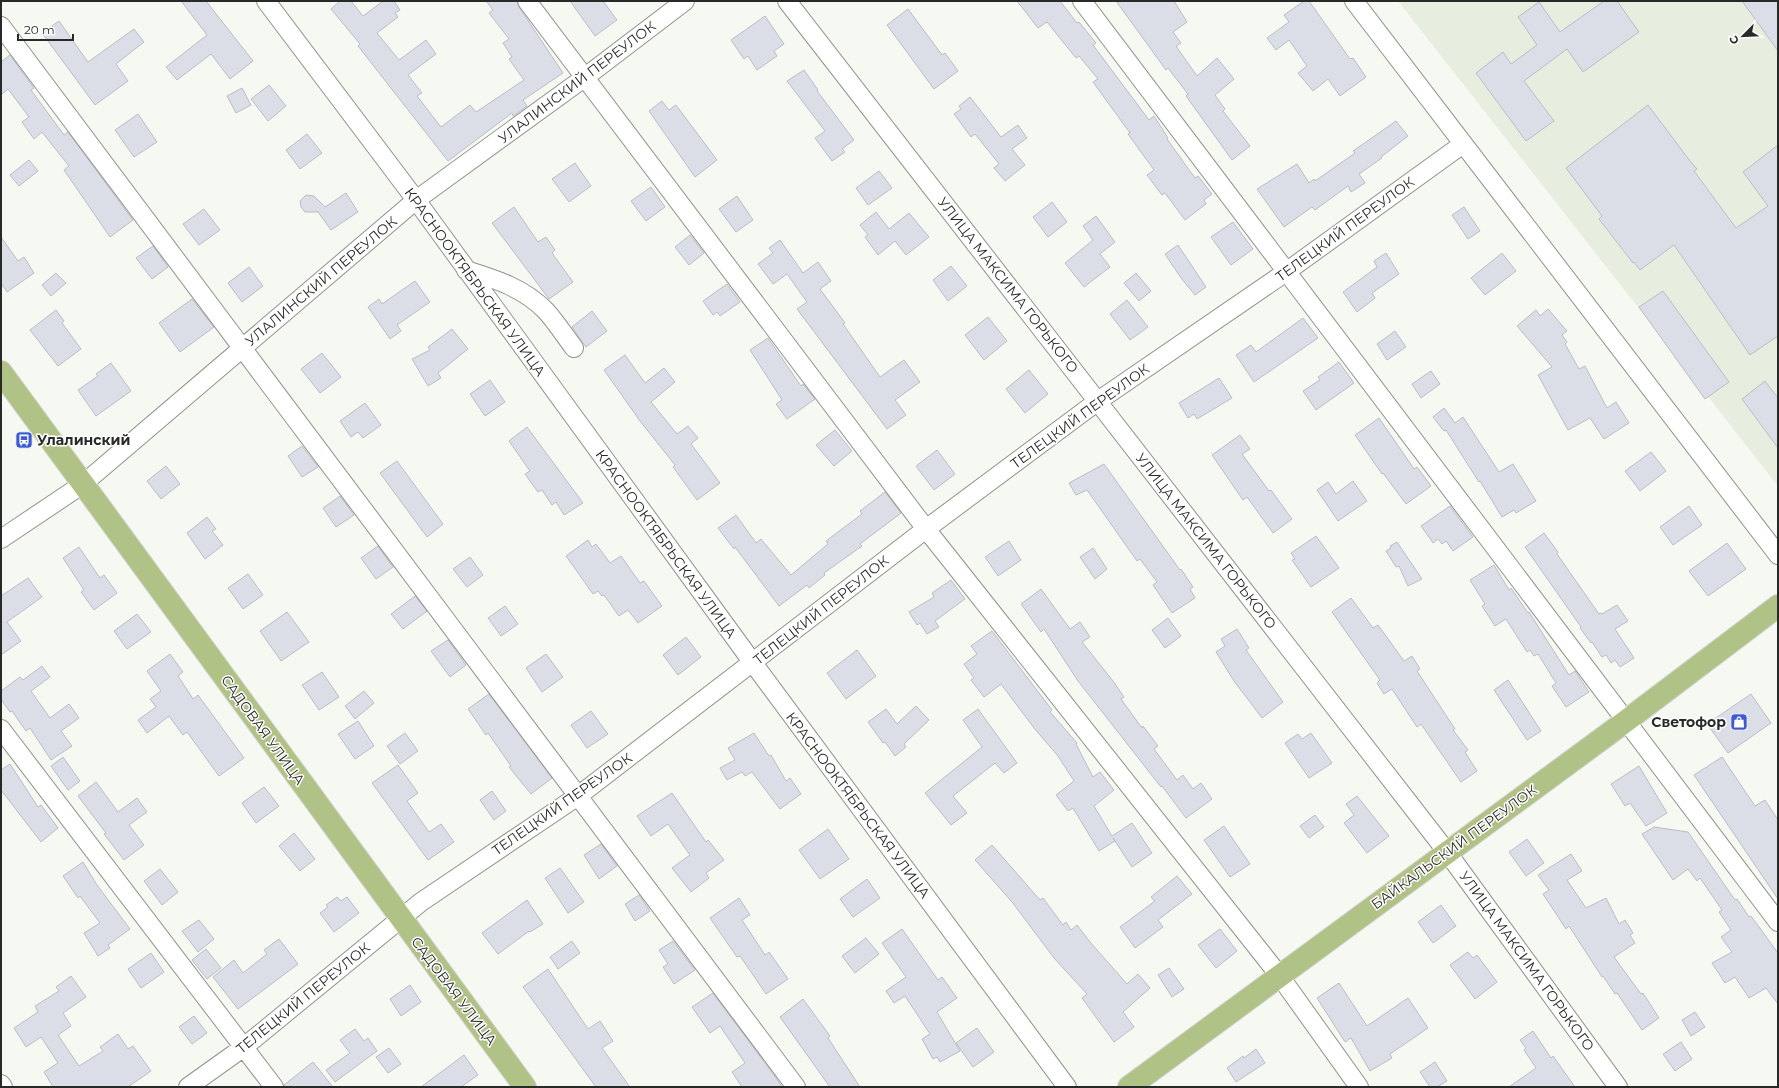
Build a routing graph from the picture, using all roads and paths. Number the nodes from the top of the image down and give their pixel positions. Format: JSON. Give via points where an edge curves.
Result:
{"nodes":[{"id":1,"x":266,"y":1,"type":"edge"},
{"id":2,"x":527,"y":1,"type":"edge"},
{"id":3,"x":685,"y":1,"type":"edge"},
{"id":4,"x":788,"y":1,"type":"edge"},
{"id":5,"x":1082,"y":1,"type":"edge"},
{"id":6,"x":1354,"y":1,"type":"edge"},
{"id":7,"x":1,"y":26,"type":"edge"},
{"id":8,"x":584,"y":78,"type":"junction"},
{"id":9,"x":1463,"y":144,"type":"junction"},
{"id":10,"x":416,"y":200,"type":"junction"},
{"id":11,"x":466,"y":270,"type":"junction"},
{"id":12,"x":1286,"y":272,"type":"junction"},
{"id":13,"x":242,"y":348,"type":"junction"},
{"id":14,"x":574,"y":348,"type":"dead end"},
{"id":15,"x":1,"y":372,"type":"edge"},
{"id":16,"x":1098,"y":401,"type":"junction"},
{"id":17,"x":83,"y":484,"type":"junction"},
{"id":18,"x":926,"y":529,"type":"junction"},
{"id":19,"x":1,"y":540,"type":"edge"},
{"id":20,"x":1778,"y":555,"type":"edge"},
{"id":21,"x":1778,"y":606,"type":"edge"},
{"id":22,"x":752,"y":663,"type":"junction"},
{"id":23,"x":1626,"y":721,"type":"junction"},
{"id":24,"x":1,"y":729,"type":"edge"},
{"id":25,"x":578,"y":796,"type":"junction"},
{"id":26,"x":1447,"y":852,"type":"junction"},
{"id":27,"x":401,"y":919,"type":"junction"},
{"id":28,"x":1778,"y":922,"type":"edge"},
{"id":29,"x":1279,"y":975,"type":"junction"},
{"id":30,"x":244,"y":1047,"type":"junction"},
{"id":31,"x":1,"y":1084,"type":"edge"},
{"id":32,"x":3,"y":1087,"type":"edge"},
{"id":33,"x":188,"y":1087,"type":"edge"},
{"id":34,"x":274,"y":1087,"type":"edge"},
{"id":35,"x":525,"y":1087,"type":"edge"},
{"id":36,"x":796,"y":1087,"type":"edge"},
{"id":37,"x":1067,"y":1087,"type":"edge"},
{"id":38,"x":1129,"y":1087,"type":"edge"},
{"id":39,"x":1359,"y":1087,"type":"edge"},
{"id":40,"x":1618,"y":1087,"type":"edge"}],
"edges":[{"from":1,"to":10,"type":"street","name":"КРАСНООКТЯБРЬСКАЯ УЛИЦА"},
{"from":2,"to":8,"type":"street"},
{"from":3,"to":8,"type":"street","name":"УЛАЛИНСКИЙ ПЕРЕУЛОК"},
{"from":4,"to":16,"type":"street","name":"УЛИЦА МАКСИМА ГОРЬКОГО"},
{"from":5,"to":12,"type":"street"},
{"from":6,"to":9,"type":"street"},
{"from":7,"to":13,"type":"street"},
{"from":8,"to":10,"type":"street","name":"УЛАЛИНСКИЙ ПЕРЕУЛОК"},
{"from":8,"to":18,"type":"street"},
{"from":9,"to":12,"type":"street","name":"ТЕЛЕЦКИЙ ПЕРЕУЛОК"},
{"from":9,"to":20,"type":"street"},
{"from":10,"to":11,"type":"street","name":"КРАСНООКТЯБРЬСКАЯ УЛИЦА"},
{"from":10,"to":13,"type":"street","name":"УЛАЛИНСКИЙ ПЕРЕУЛОК"},
{"from":11,"to":14,"type":"street","via":[[496,279],[535,301]]},
{"from":11,"to":22,"type":"street","name":"КРАСНООКТЯБРЬСКАЯ УЛИЦА"},
{"from":12,"to":16,"type":"street","name":"ТЕЛЕЦКИЙ ПЕРЕУЛОК"},
{"from":12,"to":23,"type":"street"},
{"from":13,"to":17,"type":"street","name":"УЛАЛИНСКИЙ ПЕРЕУЛОК"},
{"from":13,"to":25,"type":"street"},
{"from":15,"to":17,"type":"main road","name":"САДОВАЯ УЛИЦА"},
{"from":16,"to":18,"type":"street","name":"ТЕЛЕЦКИЙ ПЕРЕУЛОК"},
{"from":16,"to":26,"type":"street","name":"УЛИЦА МАКСИМА ГОРЬКОГО"},
{"from":17,"to":19,"type":"street","name":"УЛАЛИНСКИЙ ПЕРЕУЛОК"},
{"from":17,"to":27,"type":"main road","name":"САДОВАЯ УЛИЦА"},
{"from":18,"to":22,"type":"street","name":"ТЕЛЕЦКИЙ ПЕРЕУЛОК"},
{"from":18,"to":29,"type":"street"},
{"from":21,"to":23,"type":"main road","name":"БАЙКАЛЬСКИЙ ПЕРЕУЛОК"},
{"from":22,"to":25,"type":"street","name":"ТЕЛЕЦКИЙ ПЕРЕУЛОК"},
{"from":22,"to":37,"type":"street","name":"КРАСНООКТЯБРЬСКАЯ УЛИЦА"},
{"from":23,"to":26,"type":"main road","name":"БАЙКАЛЬСКИЙ ПЕРЕУЛОК"},
{"from":23,"to":28,"type":"street"},
{"from":24,"to":30,"type":"street"},
{"from":25,"to":27,"type":"street","name":"ТЕЛЕЦКИЙ ПЕРЕУЛОК","via":[[458,876]]},
{"from":25,"to":36,"type":"street"},
{"from":26,"to":29,"type":"main road","name":"БАЙКАЛЬСКИЙ ПЕРЕУЛОК"},
{"from":26,"to":40,"type":"street","name":"УЛИЦА МАКСИМА ГОРЬКОГО"},
{"from":27,"to":30,"type":"street","name":"ТЕЛЕЦКИЙ ПЕРЕУЛОК"},
{"from":27,"to":35,"type":"main road","name":"САДОВАЯ УЛИЦА"},
{"from":29,"to":38,"type":"main road","name":"БАЙКАЛЬСКИЙ ПЕРЕУЛОК"},
{"from":29,"to":39,"type":"street"},
{"from":30,"to":33,"type":"street","name":"ТЕЛЕЦКИЙ ПЕРЕУЛОК"},
{"from":30,"to":34,"type":"street"},
{"from":31,"to":32,"type":"street"}]}
